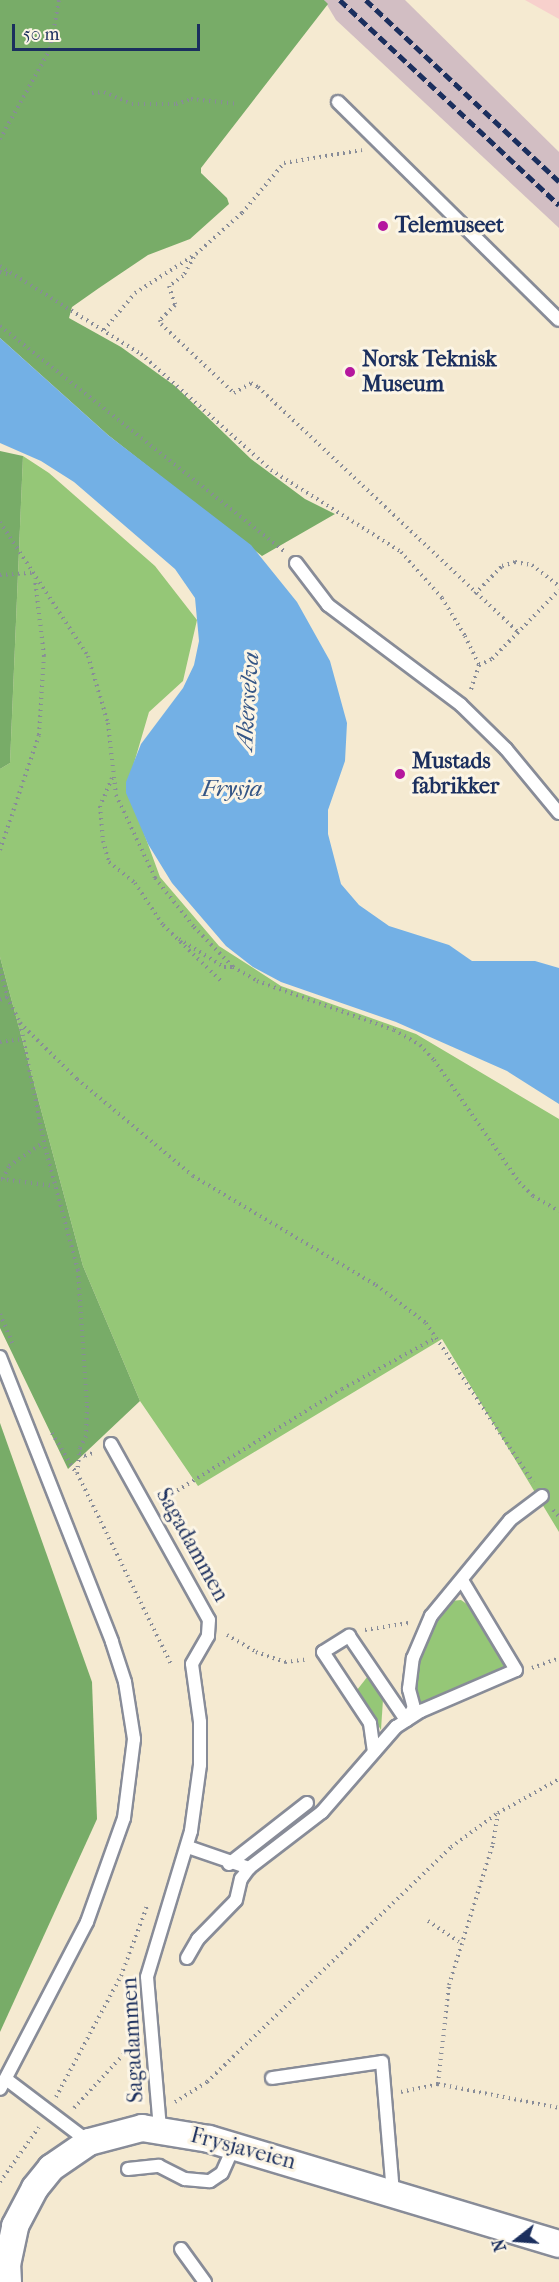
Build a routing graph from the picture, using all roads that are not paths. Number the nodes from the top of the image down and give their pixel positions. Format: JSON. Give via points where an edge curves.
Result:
{"nodes":[{"id":1,"x":338,"y":102,"type":"dead end"},
{"id":2,"x":559,"y":320,"type":"edge"},
{"id":3,"x":296,"y":563,"type":"road end"},
{"id":4,"x":559,"y":813,"type":"edge"},
{"id":5,"x":0,"y":1358,"type":"edge"},
{"id":6,"x":111,"y":1444,"type":"dead end"},
{"id":7,"x":542,"y":1496,"type":"road end"},
{"id":8,"x":462,"y":1580,"type":"junction"},
{"id":9,"x":406,"y":1720,"type":"junction"},
{"id":10,"x":374,"y":1752,"type":"junction"},
{"id":11,"x":306,"y":1803,"type":"dead end"},
{"id":12,"x":188,"y":1847,"type":"junction"},
{"id":13,"x":229,"y":1864,"type":"junction"},
{"id":14,"x":249,"y":1868,"type":"junction"},
{"id":15,"x":187,"y":1958,"type":"dead end"},
{"id":16,"x":272,"y":2078,"type":"dead end"},
{"id":17,"x":3,"y":2084,"type":"edge"},
{"id":18,"x":158,"y":2117,"type":"junction"},
{"id":19,"x":89,"y":2142,"type":"junction"},
{"id":20,"x":234,"y":2146,"type":"junction"},
{"id":21,"x":128,"y":2169,"type":"dead end"},
{"id":22,"x":393,"y":2192,"type":"junction"},
{"id":23,"x":559,"y":2244,"type":"edge"},
{"id":24,"x":181,"y":2249,"type":"dead end"},
{"id":25,"x":8,"y":2282,"type":"edge"},
{"id":26,"x":205,"y":2282,"type":"edge"}],
"edges":[{"from":1,"to":2,"type":"lane"},
{"from":3,"to":4,"type":"lane","via":[[328,605],[461,705],[506,749]]},
{"from":5,"to":17,"type":"lane","via":[[112,1642],[125,1682],[135,1739],[124,1818],[87,1922]]},
{"from":6,"to":12,"type":"lane","name":"Sagadammen","via":[[206,1609],[210,1628],[192,1664],[200,1722],[200,1765]]},
{"from":7,"to":8,"type":"lane","via":[[510,1520]]},
{"from":8,"to":9,"type":"lane","via":[[440,1602],[427,1624],[413,1659],[409,1689],[414,1708]]},
{"from":8,"to":9,"type":"lane","via":[[516,1670]]},
{"from":9,"to":10,"type":"lane"},
{"from":9,"to":10,"type":"lane","via":[[349,1636],[323,1652],[370,1723]]},
{"from":10,"to":14,"type":"lane","via":[[322,1812]]},
{"from":11,"to":13,"type":"lane"},
{"from":12,"to":13,"type":"lane"},
{"from":12,"to":18,"type":"lane","name":"Sagadammen","via":[[151,1957],[149,2032]]},
{"from":13,"to":14,"type":"lane"},
{"from":14,"to":15,"type":"lane","via":[[236,1900],[198,1939]]},
{"from":16,"to":22,"type":"lane","via":[[382,2062]]},
{"from":17,"to":19,"type":"lane","via":[[49,2108]]},
{"from":18,"to":19,"type":"street","name":"Frysjaveien"},
{"from":18,"to":20,"type":"street","name":"Frysjaveien"},
{"from":19,"to":25,"type":"street","name":"Frysjaveien","via":[[51,2168],[23,2207],[10,2248]]},
{"from":20,"to":21,"type":"lane","via":[[222,2172],[210,2181],[185,2179],[159,2166]]},
{"from":20,"to":22,"type":"street","name":"Frysjaveien"},
{"from":22,"to":23,"type":"street","name":"Frysjaveien"},
{"from":24,"to":26,"type":"lane"}]}
